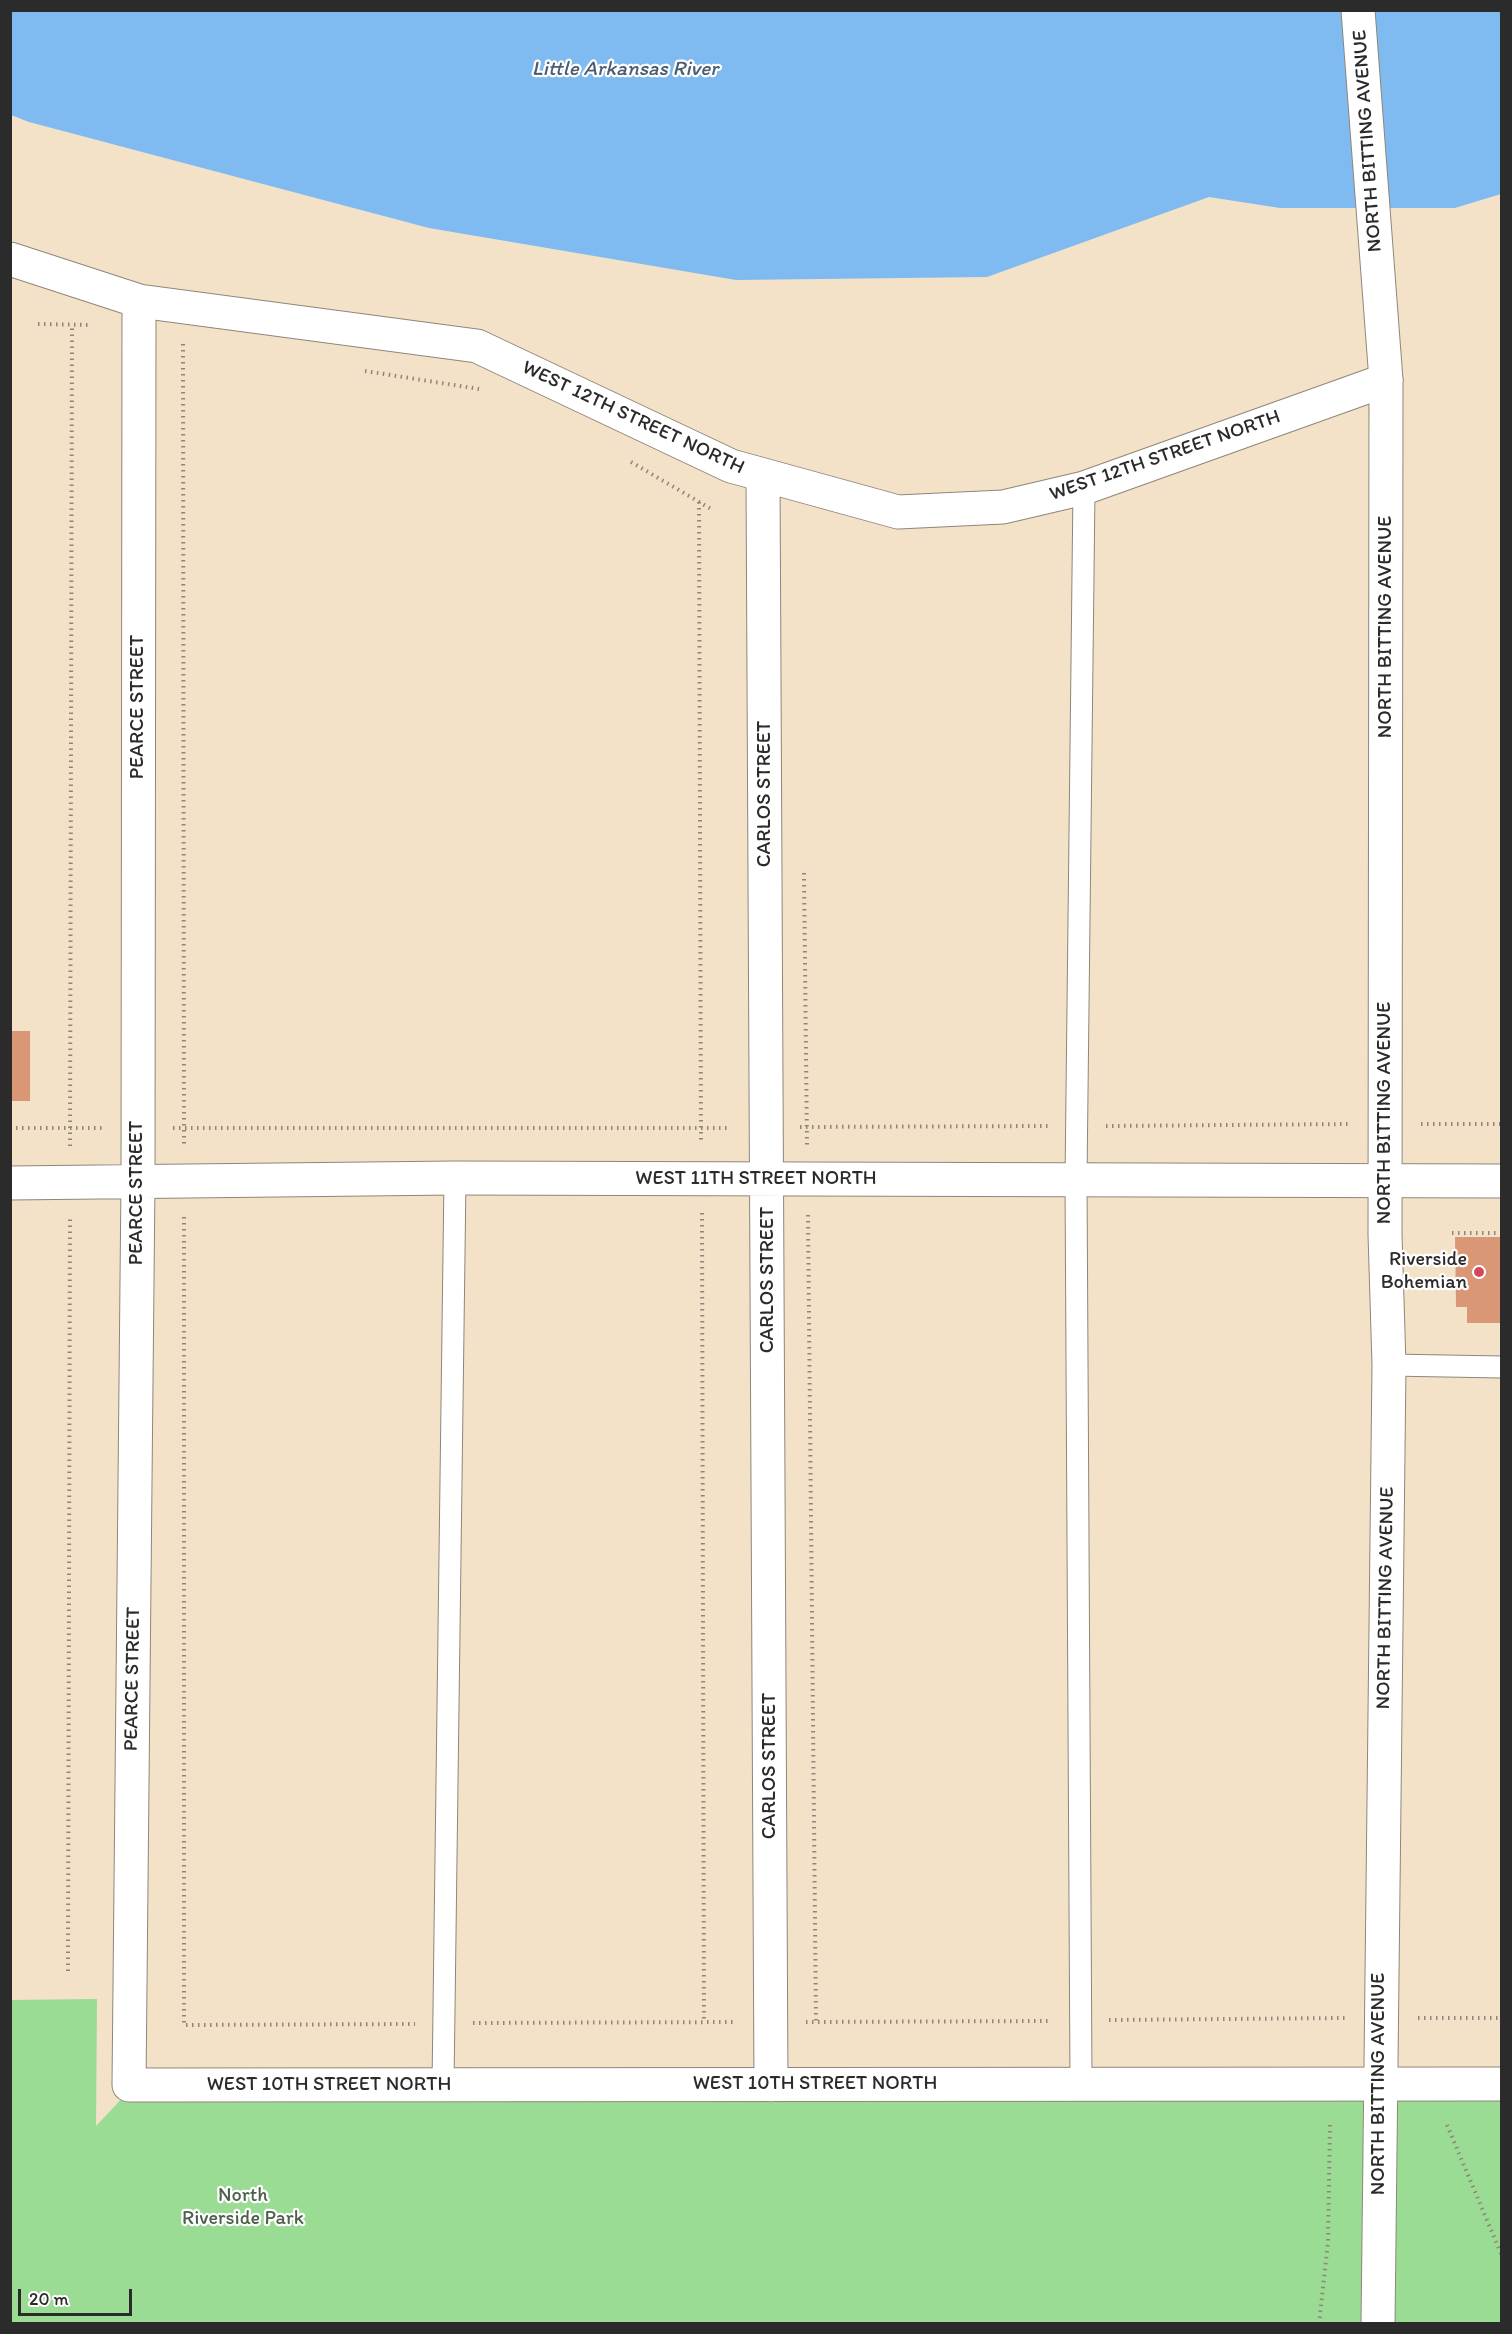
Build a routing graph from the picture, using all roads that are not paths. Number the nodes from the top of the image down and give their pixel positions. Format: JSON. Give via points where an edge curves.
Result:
{"nodes":[{"id":1,"x":1358,"y":10,"type":"edge"},
{"id":2,"x":10,"y":259,"type":"edge"},
{"id":3,"x":139,"y":316,"type":"junction"},
{"id":4,"x":1386,"y":380,"type":"junction"},
{"id":5,"x":763,"y":476,"type":"junction"},
{"id":6,"x":1084,"y":488,"type":"junction"},
{"id":7,"x":455,"y":1178,"type":"junction"},
{"id":8,"x":767,"y":1179,"type":"junction"},
{"id":9,"x":1076,"y":1179,"type":"junction"},
{"id":10,"x":138,"y":1181,"type":"junction"},
{"id":11,"x":1385,"y":1181,"type":"junction"},
{"id":12,"x":1502,"y":1181,"type":"edge"},
{"id":13,"x":10,"y":1183,"type":"edge"},
{"id":14,"x":1389,"y":1365,"type":"junction"},
{"id":15,"x":1502,"y":1367,"type":"edge"},
{"id":16,"x":1081,"y":2084,"type":"junction"},
{"id":17,"x":1379,"y":2084,"type":"junction"},
{"id":18,"x":1502,"y":2084,"type":"edge"},
{"id":19,"x":129,"y":2085,"type":"joint"},
{"id":20,"x":443,"y":2085,"type":"junction"},
{"id":21,"x":771,"y":2085,"type":"junction"},
{"id":22,"x":1378,"y":2324,"type":"edge"}],
"edges":[{"from":1,"to":4,"type":"street","name":"NORTH BITTING AVENUE"},
{"from":2,"to":3,"type":"street","name":"WEST 12TH STREET NORTH"},
{"from":3,"to":5,"type":"street","name":"WEST 12TH STREET NORTH","via":[[477,346],[731,466]]},
{"from":3,"to":10,"type":"street","name":"PEARCE STREET"},
{"from":4,"to":6,"type":"street","name":"WEST 12TH STREET NORTH"},
{"from":4,"to":11,"type":"street","name":"NORTH BITTING AVENUE"},
{"from":5,"to":6,"type":"street","name":"WEST 12TH STREET NORTH","via":[[898,512],[1003,507]]},
{"from":5,"to":8,"type":"street","name":"CARLOS STREET"},
{"from":6,"to":9,"type":"lane"},
{"from":7,"to":8,"type":"street","name":"WEST 11TH STREET NORTH"},
{"from":7,"to":10,"type":"street","name":"WEST 11TH STREET NORTH"},
{"from":7,"to":20,"type":"lane"},
{"from":8,"to":9,"type":"street","name":"WEST 11TH STREET NORTH"},
{"from":8,"to":21,"type":"street","name":"CARLOS STREET"},
{"from":9,"to":11,"type":"street","name":"WEST 11TH STREET NORTH"},
{"from":9,"to":16,"type":"lane"},
{"from":10,"to":13,"type":"street","name":"WEST 11TH STREET NORTH"},
{"from":10,"to":19,"type":"street","name":"PEARCE STREET"},
{"from":11,"to":12,"type":"street","name":"WEST 11TH STREET NORTH"},
{"from":11,"to":14,"type":"street","name":"NORTH BITTING AVENUE"},
{"from":14,"to":15,"type":"lane"},
{"from":14,"to":17,"type":"street","name":"NORTH BITTING AVENUE"},
{"from":16,"to":17,"type":"street","name":"WEST 10TH STREET NORTH"},
{"from":16,"to":21,"type":"street","name":"WEST 10TH STREET NORTH"},
{"from":17,"to":18,"type":"street","name":"WEST 10TH STREET NORTH"},
{"from":17,"to":22,"type":"street","name":"NORTH BITTING AVENUE"},
{"from":19,"to":20,"type":"street","name":"WEST 10TH STREET NORTH"},
{"from":20,"to":21,"type":"street","name":"WEST 10TH STREET NORTH"}]}
